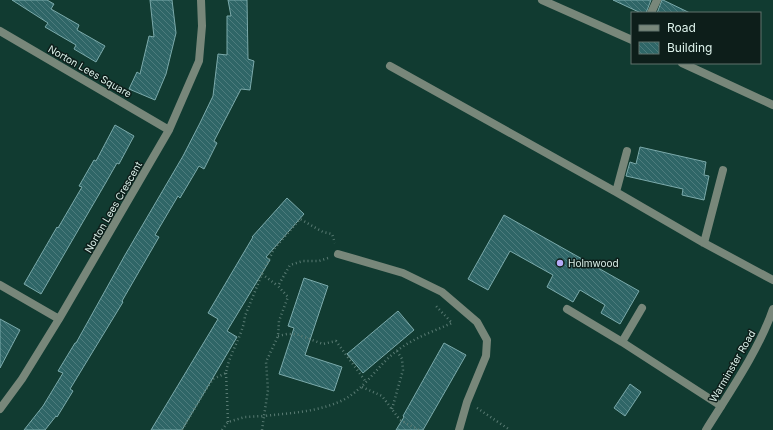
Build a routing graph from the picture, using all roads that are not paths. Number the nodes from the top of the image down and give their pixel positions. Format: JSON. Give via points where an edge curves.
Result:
{"nodes":[{"id":1,"x":201,"y":0,"type":"edge"},
{"id":2,"x":542,"y":0,"type":"edge"},
{"id":3,"x":657,"y":0,"type":"edge"},
{"id":4,"x":651,"y":12,"type":"edge"},
{"id":5,"x":0,"y":31,"type":"edge"},
{"id":6,"x":631,"y":40,"type":"edge"},
{"id":7,"x":684,"y":64,"type":"edge"},
{"id":8,"x":390,"y":66,"type":"dead end"},
{"id":9,"x":773,"y":105,"type":"edge"},
{"id":10,"x":169,"y":130,"type":"junction"},
{"id":11,"x":627,"y":151,"type":"dead end"},
{"id":12,"x":723,"y":170,"type":"dead end"},
{"id":13,"x":616,"y":192,"type":"junction"},
{"id":14,"x":704,"y":243,"type":"junction"},
{"id":15,"x":338,"y":254,"type":"road end"},
{"id":16,"x":773,"y":280,"type":"edge"},
{"id":17,"x":0,"y":285,"type":"edge"},
{"id":18,"x":642,"y":308,"type":"dead end"},
{"id":19,"x":567,"y":309,"type":"dead end"},
{"id":20,"x":773,"y":309,"type":"edge"},
{"id":21,"x":59,"y":320,"type":"junction"},
{"id":22,"x":622,"y":342,"type":"junction"},
{"id":23,"x":721,"y":406,"type":"junction"},
{"id":24,"x":0,"y":409,"type":"edge"},
{"id":25,"x":459,"y":430,"type":"edge"},
{"id":26,"x":706,"y":430,"type":"edge"}],
"edges":[{"from":1,"to":10,"type":"street","name":"Norton Lees Crescent","via":[[199,61]]},
{"from":2,"to":6,"type":"street"},
{"from":3,"to":4,"type":"street"},
{"from":5,"to":10,"type":"street","name":"Norton Lees Square"},
{"from":7,"to":9,"type":"street"},
{"from":8,"to":13,"type":"street"},
{"from":10,"to":21,"type":"street","name":"Norton Lees Crescent"},
{"from":11,"to":13,"type":"street"},
{"from":12,"to":14,"type":"street"},
{"from":13,"to":14,"type":"street"},
{"from":14,"to":16,"type":"street"},
{"from":15,"to":25,"type":"street","via":[[403,273],[442,292],[478,322],[488,340],[486,356],[467,402]]},
{"from":17,"to":21,"type":"street"},
{"from":18,"to":22,"type":"street"},
{"from":19,"to":22,"type":"street"},
{"from":20,"to":23,"type":"street","name":"Warminster Road","via":[[768,324]]},
{"from":21,"to":24,"type":"street","name":"Norton Lees Crescent"},
{"from":22,"to":23,"type":"street"},
{"from":23,"to":26,"type":"street","name":"Warminster Road"}]}
